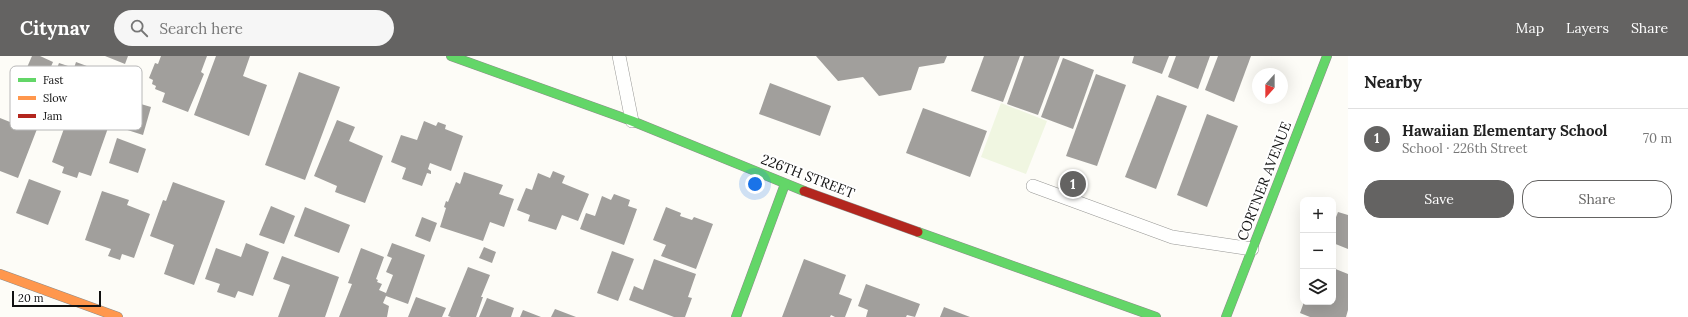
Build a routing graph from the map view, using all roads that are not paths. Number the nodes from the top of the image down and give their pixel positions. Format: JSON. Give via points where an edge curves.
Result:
{"nodes":[{"id":1,"x":451,"y":56,"type":"edge"},
{"id":2,"x":618,"y":56,"type":"edge"},
{"id":3,"x":1327,"y":56,"type":"edge"},
{"id":4,"x":632,"y":121,"type":"junction"},
{"id":5,"x":785,"y":184,"type":"junction"},
{"id":6,"x":1033,"y":186,"type":"dead end"},
{"id":7,"x":1252,"y":249,"type":"junction"},
{"id":8,"x":0,"y":274,"type":"edge"},
{"id":9,"x":118,"y":317,"type":"edge"},
{"id":10,"x":736,"y":317,"type":"edge"},
{"id":11,"x":1156,"y":317,"type":"edge"},
{"id":12,"x":1226,"y":317,"type":"edge"}],
"edges":[{"from":1,"to":4,"type":"street","name":"226TH STREET"},
{"from":2,"to":4,"type":"lane"},
{"from":3,"to":7,"type":"street","name":"CORTNER AVENUE"},
{"from":4,"to":5,"type":"street","name":"226TH STREET"},
{"from":5,"to":10,"type":"street"},
{"from":5,"to":11,"type":"street","name":"226TH STREET"},
{"from":6,"to":7,"type":"lane","via":[[1172,237]]},
{"from":7,"to":12,"type":"street","name":"CORTNER AVENUE"},
{"from":8,"to":9,"type":"street"}]}
